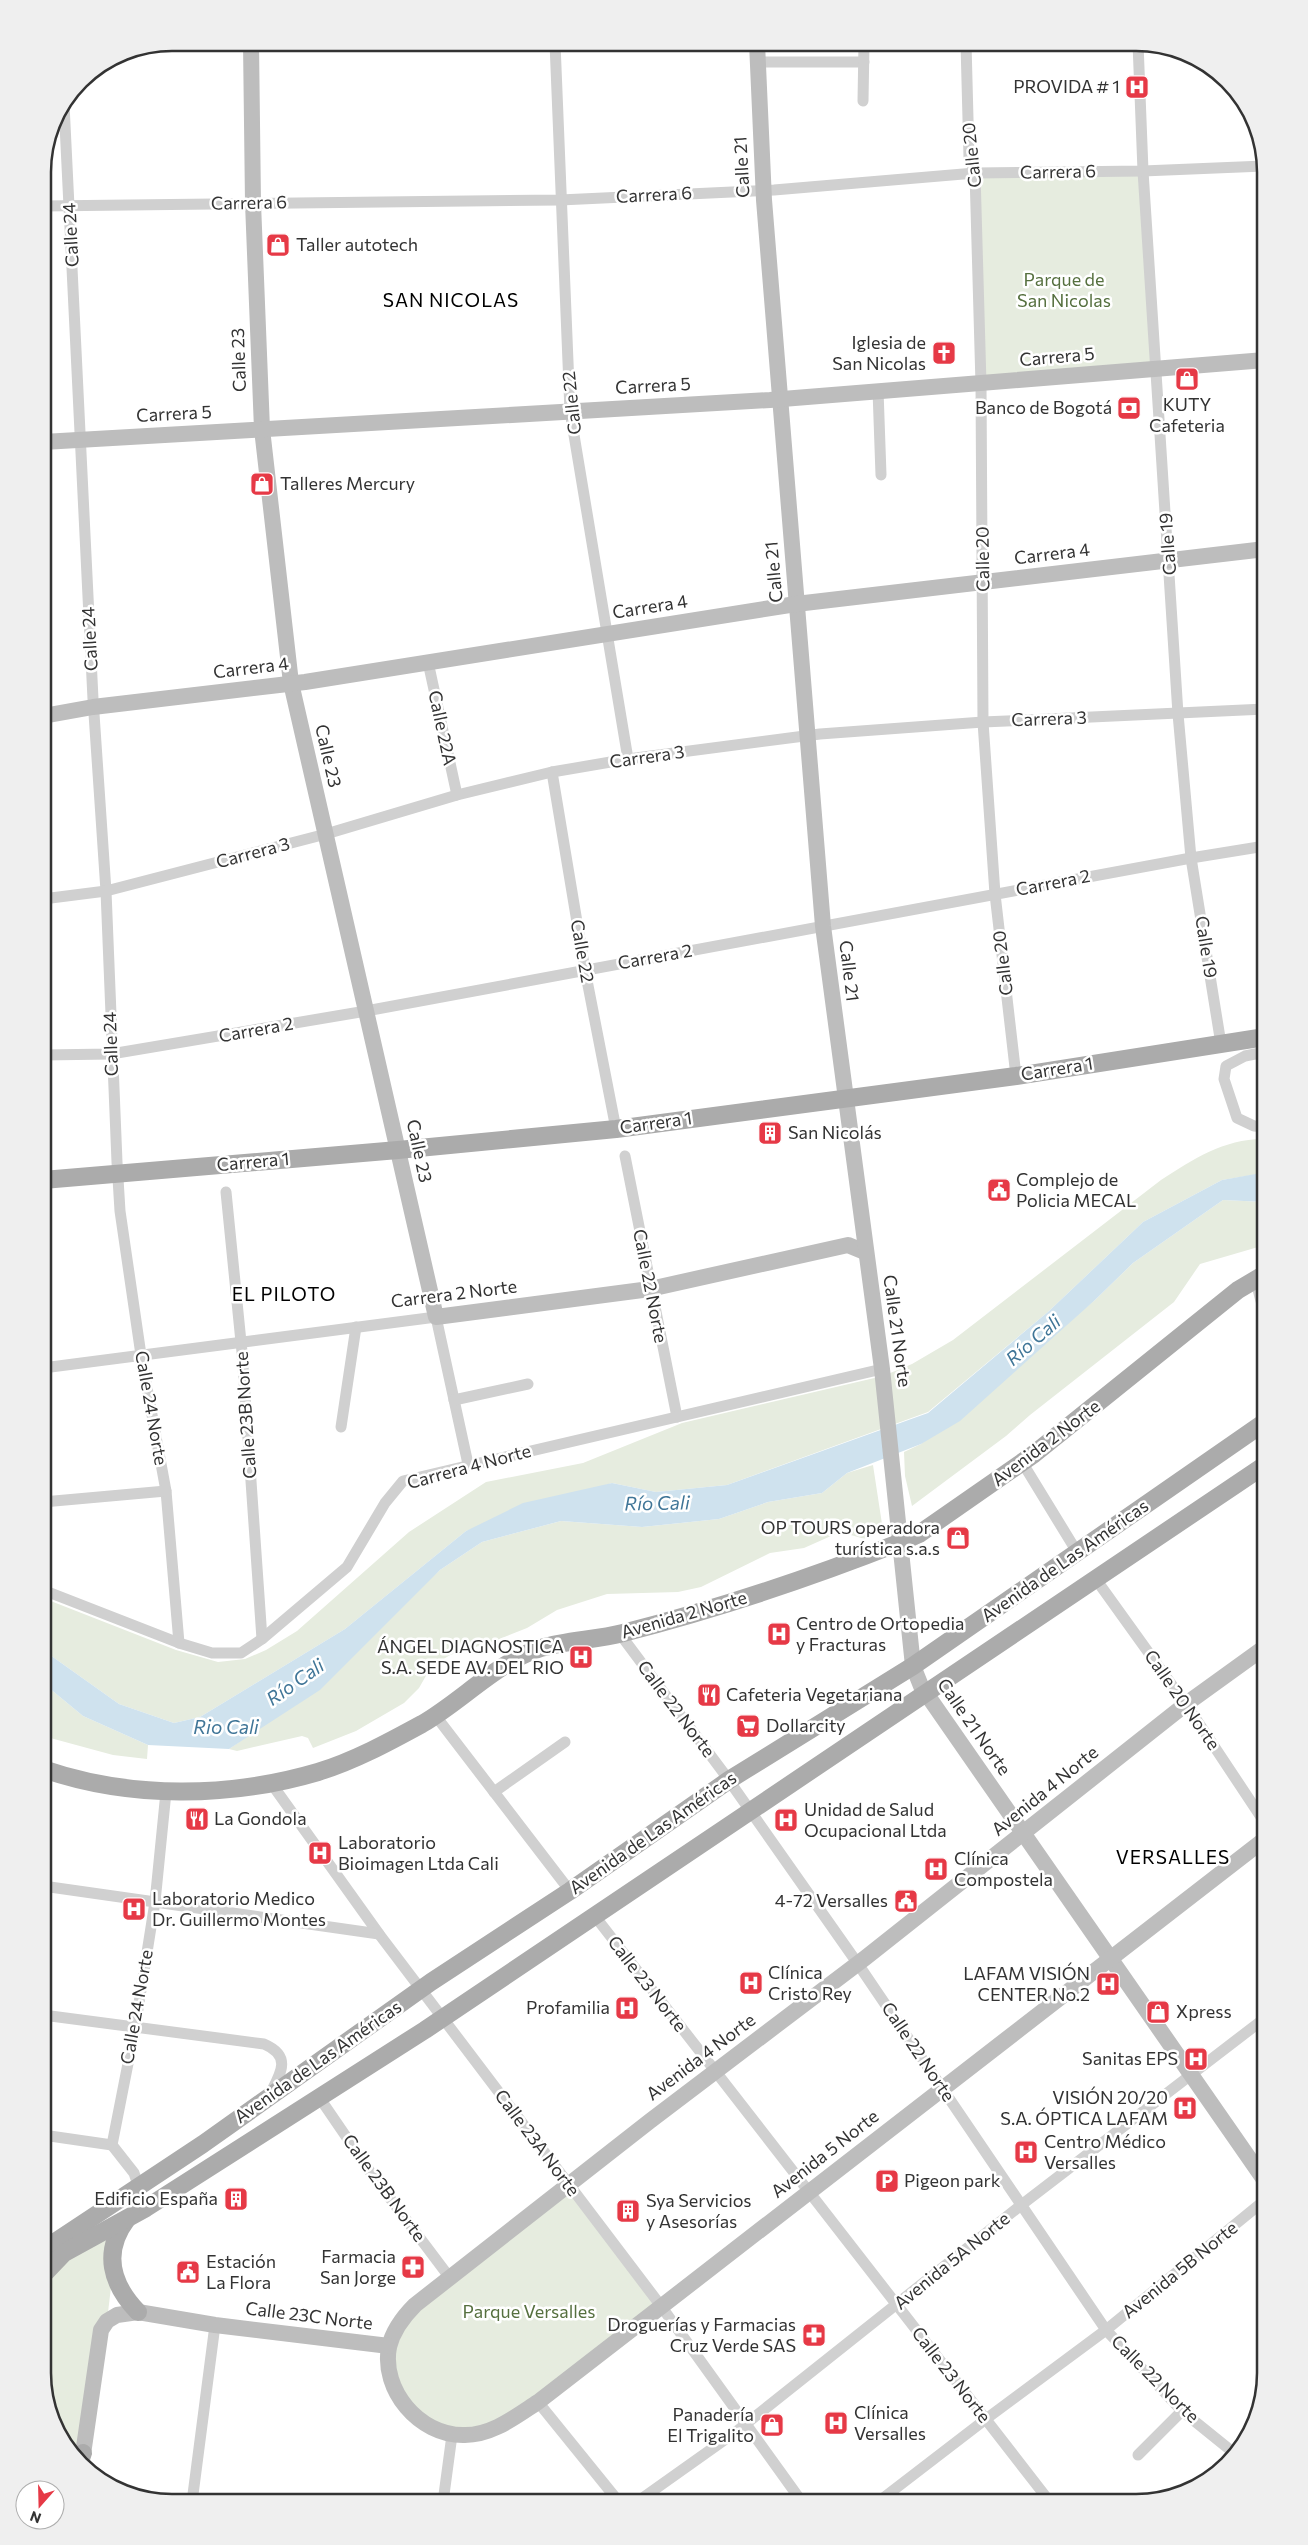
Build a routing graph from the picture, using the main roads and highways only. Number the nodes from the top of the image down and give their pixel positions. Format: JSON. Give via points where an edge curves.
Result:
{"nodes":[{"id":1,"x":251,"y":51,"type":"edge"},
{"id":2,"x":757,"y":52,"type":"edge"},
{"id":3,"x":1257,"y":361,"type":"edge"},
{"id":4,"x":780,"y":399,"type":"junction"},
{"id":5,"x":262,"y":429,"type":"junction"},
{"id":6,"x":52,"y":442,"type":"edge"},
{"id":7,"x":1257,"y":550,"type":"edge"},
{"id":8,"x":796,"y":604,"type":"junction"},
{"id":9,"x":291,"y":683,"type":"junction"},
{"id":10,"x":52,"y":714,"type":"edge"},
{"id":11,"x":1257,"y":1038,"type":"edge"},
{"id":12,"x":846,"y":1096,"type":"junction"},
{"id":13,"x":398,"y":1150,"type":"junction"},
{"id":14,"x":52,"y":1179,"type":"edge"},
{"id":15,"x":862,"y":1225,"type":"junction"},
{"id":16,"x":848,"y":1245,"type":"junction"},
{"id":17,"x":866,"y":1252,"type":"junction"},
{"id":18,"x":1257,"y":1278,"type":"edge"},
{"id":19,"x":436,"y":1317,"type":"joint"},
{"id":20,"x":1257,"y":1428,"type":"edge"},
{"id":21,"x":1257,"y":1471,"type":"edge"},
{"id":22,"x":901,"y":1542,"type":"junction"},
{"id":23,"x":1257,"y":1653,"type":"edge"},
{"id":24,"x":913,"y":1666,"type":"junction"},
{"id":25,"x":926,"y":1693,"type":"junction"},
{"id":26,"x":51,"y":1771,"type":"edge"},
{"id":27,"x":1024,"y":1833,"type":"junction"},
{"id":28,"x":1257,"y":1846,"type":"edge"},
{"id":29,"x":1111,"y":1958,"type":"junction"},
{"id":30,"x":1257,"y":2168,"type":"edge"},
{"id":31,"x":129,"y":2217,"type":"junction"},
{"id":32,"x":51,"y":2242,"type":"edge"},
{"id":33,"x":51,"y":2266,"type":"edge"},
{"id":34,"x":138,"y":2312,"type":"junction"},
{"id":35,"x":389,"y":2346,"type":"junction"},
{"id":36,"x":452,"y":2435,"type":"joint"},
{"id":37,"x":83,"y":2454,"type":"edge"}],
"edges":[{"from":1,"to":5,"type":"main road","name":"Calle 23"},
{"from":2,"to":4,"type":"main road","name":"Calle 21","via":[[763,190]]},
{"from":3,"to":4,"type":"main road","name":"Carrera 5"},
{"from":4,"to":5,"type":"main road","name":"Carrera 5"},
{"from":4,"to":8,"type":"main road","name":"Calle 21"},
{"from":5,"to":6,"type":"main road","name":"Carrera 5"},
{"from":5,"to":9,"type":"main road","name":"Calle 23"},
{"from":7,"to":8,"type":"main road","name":"Carrera 4"},
{"from":8,"to":9,"type":"main road","name":"Carrera 4"},
{"from":8,"to":12,"type":"main road","name":"Calle 21","via":[[823,926]]},
{"from":9,"to":10,"type":"main road","name":"Carrera 4"},
{"from":9,"to":13,"type":"main road","name":"Calle 23"},
{"from":11,"to":12,"type":"main road","name":"Carrera 1","via":[[1016,1076]]},
{"from":12,"to":13,"type":"main road","name":"Carrera 1","via":[[616,1129]]},
{"from":12,"to":15,"type":"main road","name":"Calle 21 Norte"},
{"from":13,"to":14,"type":"main road","name":"Carrera 1"},
{"from":13,"to":19,"type":"main road","name":"Calle 23"},
{"from":15,"to":16,"type":"main road"},
{"from":15,"to":17,"type":"main road","name":"Calle 21 Norte"},
{"from":16,"to":17,"type":"main road"},
{"from":16,"to":19,"type":"main road","name":"Carrera 2 Norte","via":[[650,1289]]},
{"from":17,"to":22,"type":"main road","name":"Calle 21 Norte"},
{"from":18,"to":22,"type":"main road","name":"Avenida 2 Norte","via":[[1022,1462],[919,1534]]},
{"from":20,"to":24,"type":"main road","name":"Avenida de Las Américas"},
{"from":21,"to":25,"type":"main road","name":"Avenida de Las Américas"},
{"from":22,"to":24,"type":"main road","name":"Calle 21 Norte"},
{"from":22,"to":26,"type":"main road","name":"Avenida 2 Norte","via":[[745,1599],[620,1634],[541,1648],[510,1664],[435,1715],[365,1754],[320,1771],[224,1790],[166,1792],[113,1786]]},
{"from":23,"to":27,"type":"main road","name":"Avenida 4 Norte","via":[[1186,1704]]},
{"from":24,"to":25,"type":"main road","name":"Calle 21 Norte"},
{"from":24,"to":32,"type":"main road","name":"Avenida de Las Américas","via":[[729,1780],[422,1989],[203,2144]]},
{"from":25,"to":27,"type":"main road","name":"Calle 21 Norte"},
{"from":25,"to":31,"type":"main road","name":"Avenida de Las Américas","via":[[443,2017]]},
{"from":27,"to":29,"type":"main road","name":"Calle 21 Norte"},
{"from":27,"to":35,"type":"main road","name":"Avenida 4 Norte","via":[[450,2278],[404,2317]]},
{"from":28,"to":29,"type":"main road","name":"Avenida 5 Norte"},
{"from":29,"to":30,"type":"main road","name":"Calle 21 Norte"},
{"from":29,"to":36,"type":"main road","name":"Avenida 5 Norte","via":[[538,2402],[489,2431]]},
{"from":31,"to":33,"type":"main road","name":"Avenida de Las Américas","via":[[64,2253]]},
{"from":31,"to":34,"type":"main road","via":[[117,2236],[112,2268],[117,2286]]},
{"from":34,"to":35,"type":"main road","name":"Calle 23C Norte","via":[[215,2325]]},
{"from":34,"to":37,"type":"main road","name":"Calle 23C Norte","via":[[117,2315],[101,2330]]},
{"from":35,"to":36,"type":"main road","name":"Calle 23C Norte","via":[[391,2380],[398,2396],[421,2422]]}]}
